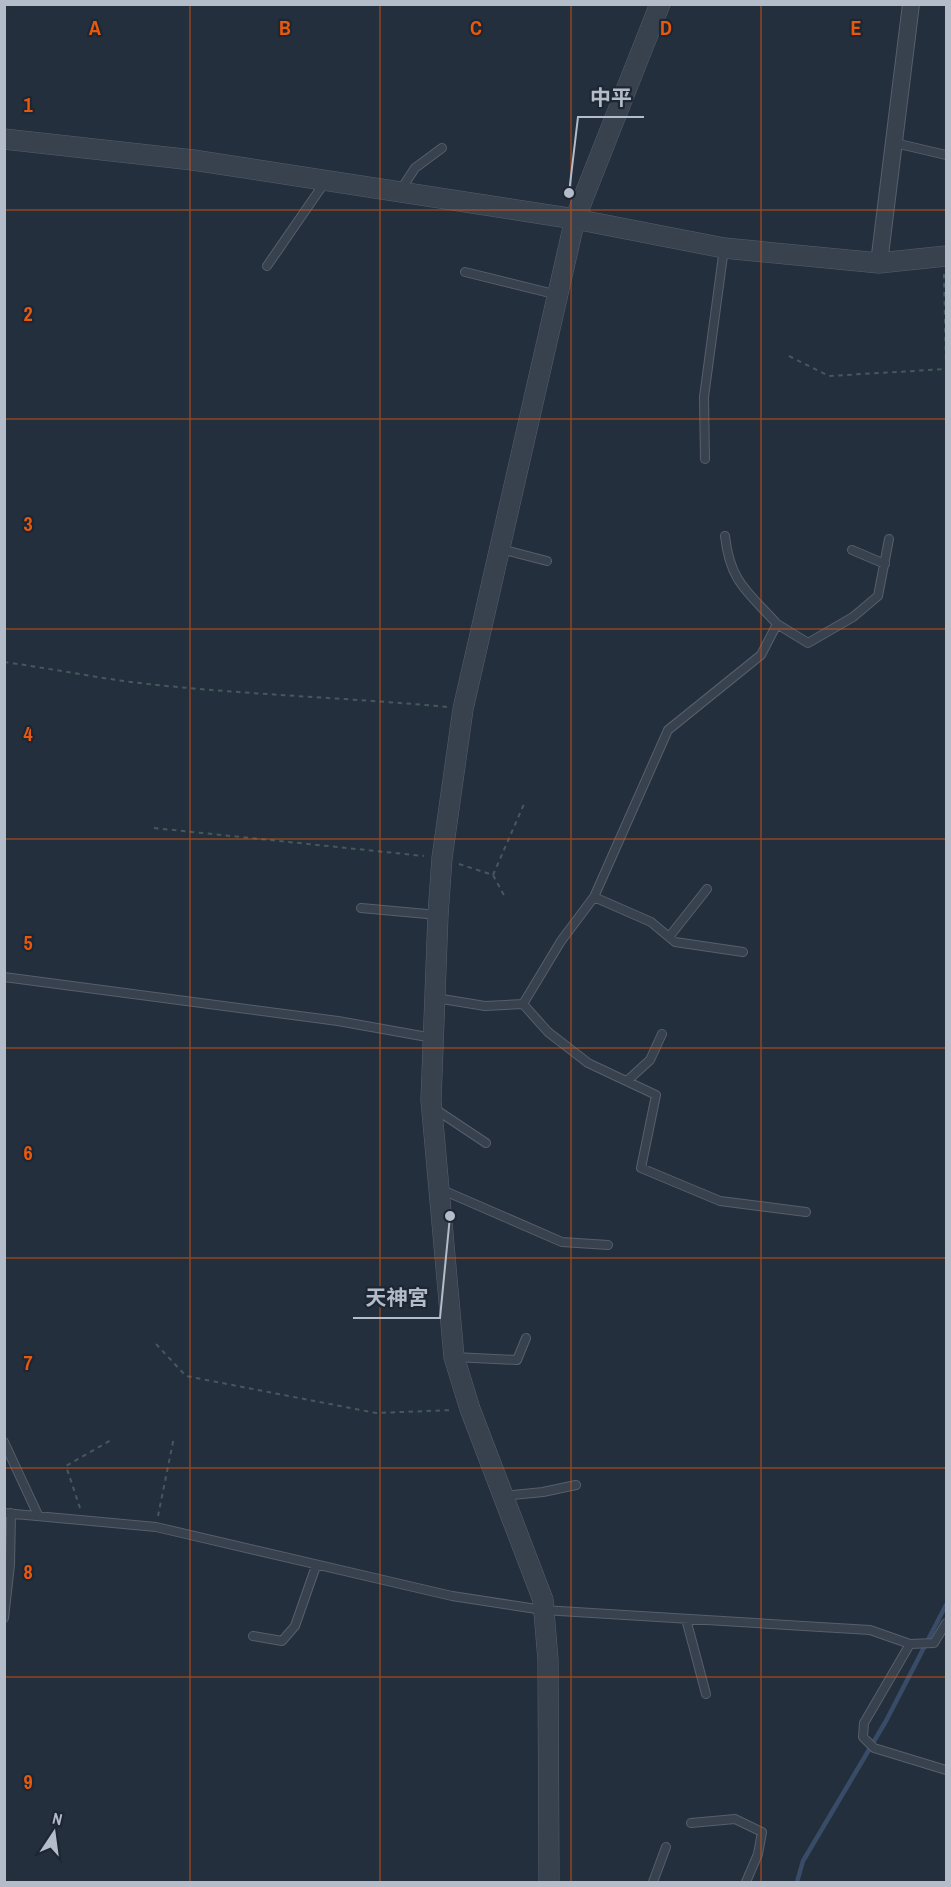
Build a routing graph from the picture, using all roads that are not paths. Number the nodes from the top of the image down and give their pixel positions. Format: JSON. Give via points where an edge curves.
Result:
{"nodes":[{"id":1,"x":660,"y":4,"type":"edge"},
{"id":2,"x":911,"y":4,"type":"edge"},
{"id":3,"x":4,"y":139,"type":"edge"},
{"id":4,"x":895,"y":143,"type":"junction"},
{"id":5,"x":442,"y":148,"type":"dead end"},
{"id":6,"x":946,"y":155,"type":"edge"},
{"id":7,"x":326,"y":180,"type":"junction"},
{"id":8,"x":400,"y":191,"type":"junction"},
{"id":9,"x":575,"y":219,"type":"junction"},
{"id":10,"x":724,"y":248,"type":"junction"},
{"id":11,"x":945,"y":256,"type":"edge"},
{"id":12,"x":879,"y":263,"type":"junction"},
{"id":13,"x":267,"y":266,"type":"dead end"},
{"id":14,"x":465,"y":272,"type":"dead end"},
{"id":15,"x":558,"y":295,"type":"junction"},
{"id":16,"x":705,"y":459,"type":"dead end"},
{"id":17,"x":725,"y":536,"type":"dead end"},
{"id":18,"x":889,"y":539,"type":"dead end"},
{"id":19,"x":500,"y":549,"type":"junction"},
{"id":20,"x":852,"y":550,"type":"dead end"},
{"id":21,"x":547,"y":561,"type":"dead end"},
{"id":22,"x":885,"y":564,"type":"junction"},
{"id":23,"x":777,"y":624,"type":"junction"},
{"id":24,"x":707,"y":889,"type":"dead end"},
{"id":25,"x":594,"y":897,"type":"junction"},
{"id":26,"x":361,"y":908,"type":"dead end"},
{"id":27,"x":438,"y":915,"type":"junction"},
{"id":28,"x":669,"y":937,"type":"junction"},
{"id":29,"x":743,"y":952,"type":"dead end"},
{"id":30,"x":4,"y":976,"type":"edge"},
{"id":31,"x":436,"y":998,"type":"junction"},
{"id":32,"x":524,"y":1004,"type":"junction"},
{"id":33,"x":662,"y":1034,"type":"dead end"},
{"id":34,"x":433,"y":1038,"type":"junction"},
{"id":35,"x":628,"y":1080,"type":"junction"},
{"id":36,"x":432,"y":1107,"type":"junction"},
{"id":37,"x":486,"y":1143,"type":"dead end"},
{"id":38,"x":440,"y":1189,"type":"junction"},
{"id":39,"x":806,"y":1212,"type":"dead end"},
{"id":40,"x":608,"y":1245,"type":"dead end"},
{"id":41,"x":526,"y":1338,"type":"dead end"},
{"id":42,"x":454,"y":1357,"type":"junction"},
{"id":43,"x":4,"y":1442,"type":"edge"},
{"id":44,"x":576,"y":1485,"type":"dead end"},
{"id":45,"x":502,"y":1496,"type":"junction"},
{"id":46,"x":8,"y":1513,"type":"edge"},
{"id":47,"x":38,"y":1515,"type":"junction"},
{"id":48,"x":316,"y":1566,"type":"junction"},
{"id":49,"x":543,"y":1610,"type":"junction"},
{"id":50,"x":4,"y":1618,"type":"edge"},
{"id":51,"x":686,"y":1619,"type":"junction"},
{"id":52,"x":946,"y":1623,"type":"edge"},
{"id":53,"x":253,"y":1636,"type":"dead end"},
{"id":54,"x":910,"y":1644,"type":"junction"},
{"id":55,"x":706,"y":1694,"type":"dead end"},
{"id":56,"x":946,"y":1770,"type":"edge"},
{"id":57,"x":691,"y":1823,"type":"dead end"},
{"id":58,"x":666,"y":1847,"type":"dead end"},
{"id":59,"x":549,"y":1882,"type":"edge"},
{"id":60,"x":653,"y":1882,"type":"edge"},
{"id":61,"x":746,"y":1882,"type":"edge"}],
"edges":[{"from":1,"to":9,"type":"street"},
{"from":2,"to":4,"type":"street"},
{"from":3,"to":7,"type":"street","via":[[193,160]]},
{"from":4,"to":6,"type":"lane"},
{"from":4,"to":12,"type":"street"},
{"from":5,"to":8,"type":"lane","via":[[415,168]]},
{"from":7,"to":8,"type":"street"},
{"from":7,"to":13,"type":"lane"},
{"from":8,"to":9,"type":"street"},
{"from":9,"to":10,"type":"street"},
{"from":9,"to":15,"type":"street"},
{"from":10,"to":12,"type":"street"},
{"from":10,"to":16,"type":"lane","via":[[704,397]]},
{"from":11,"to":12,"type":"street"},
{"from":14,"to":15,"type":"lane"},
{"from":15,"to":19,"type":"street"},
{"from":17,"to":23,"type":"lane","via":[[728,562],[740,584]]},
{"from":18,"to":22,"type":"lane"},
{"from":19,"to":21,"type":"lane"},
{"from":19,"to":27,"type":"street","via":[[463,709]]},
{"from":20,"to":22,"type":"lane"},
{"from":22,"to":23,"type":"lane","via":[[878,596],[853,617],[808,643]]},
{"from":23,"to":25,"type":"lane","via":[[761,656],[668,730]]},
{"from":24,"to":28,"type":"lane"},
{"from":25,"to":28,"type":"lane","via":[[651,922]]},
{"from":25,"to":32,"type":"lane","via":[[561,940]]},
{"from":26,"to":27,"type":"lane"},
{"from":27,"to":31,"type":"street"},
{"from":28,"to":29,"type":"lane","via":[[675,942]]},
{"from":30,"to":34,"type":"lane","via":[[338,1021]]},
{"from":31,"to":32,"type":"lane","via":[[485,1006]]},
{"from":31,"to":34,"type":"street"},
{"from":32,"to":35,"type":"lane","via":[[548,1032],[588,1063]]},
{"from":33,"to":35,"type":"lane","via":[[650,1060]]},
{"from":34,"to":36,"type":"street"},
{"from":35,"to":39,"type":"lane","via":[[656,1095],[641,1168],[720,1201]]},
{"from":36,"to":37,"type":"lane"},
{"from":36,"to":38,"type":"street"},
{"from":38,"to":40,"type":"lane","via":[[562,1242]]},
{"from":38,"to":42,"type":"street"},
{"from":41,"to":42,"type":"lane","via":[[517,1360]]},
{"from":42,"to":45,"type":"street"},
{"from":43,"to":47,"type":"lane"},
{"from":44,"to":45,"type":"lane"},
{"from":45,"to":49,"type":"street","via":[[543,1600]]},
{"from":46,"to":47,"type":"lane"},
{"from":46,"to":50,"type":"lane","via":[[10,1564]]},
{"from":47,"to":48,"type":"lane","via":[[156,1527]]},
{"from":48,"to":49,"type":"lane","via":[[452,1596]]},
{"from":48,"to":53,"type":"lane","via":[[295,1626],[282,1641]]},
{"from":49,"to":51,"type":"lane"},
{"from":49,"to":59,"type":"street","via":[[548,1660]]},
{"from":51,"to":54,"type":"lane","via":[[870,1630]]},
{"from":51,"to":55,"type":"lane"},
{"from":52,"to":54,"type":"lane","via":[[934,1643]]},
{"from":54,"to":56,"type":"lane","via":[[864,1723],[863,1737],[874,1748]]},
{"from":57,"to":61,"type":"lane","via":[[735,1819],[762,1832]]},
{"from":58,"to":60,"type":"lane"}]}
